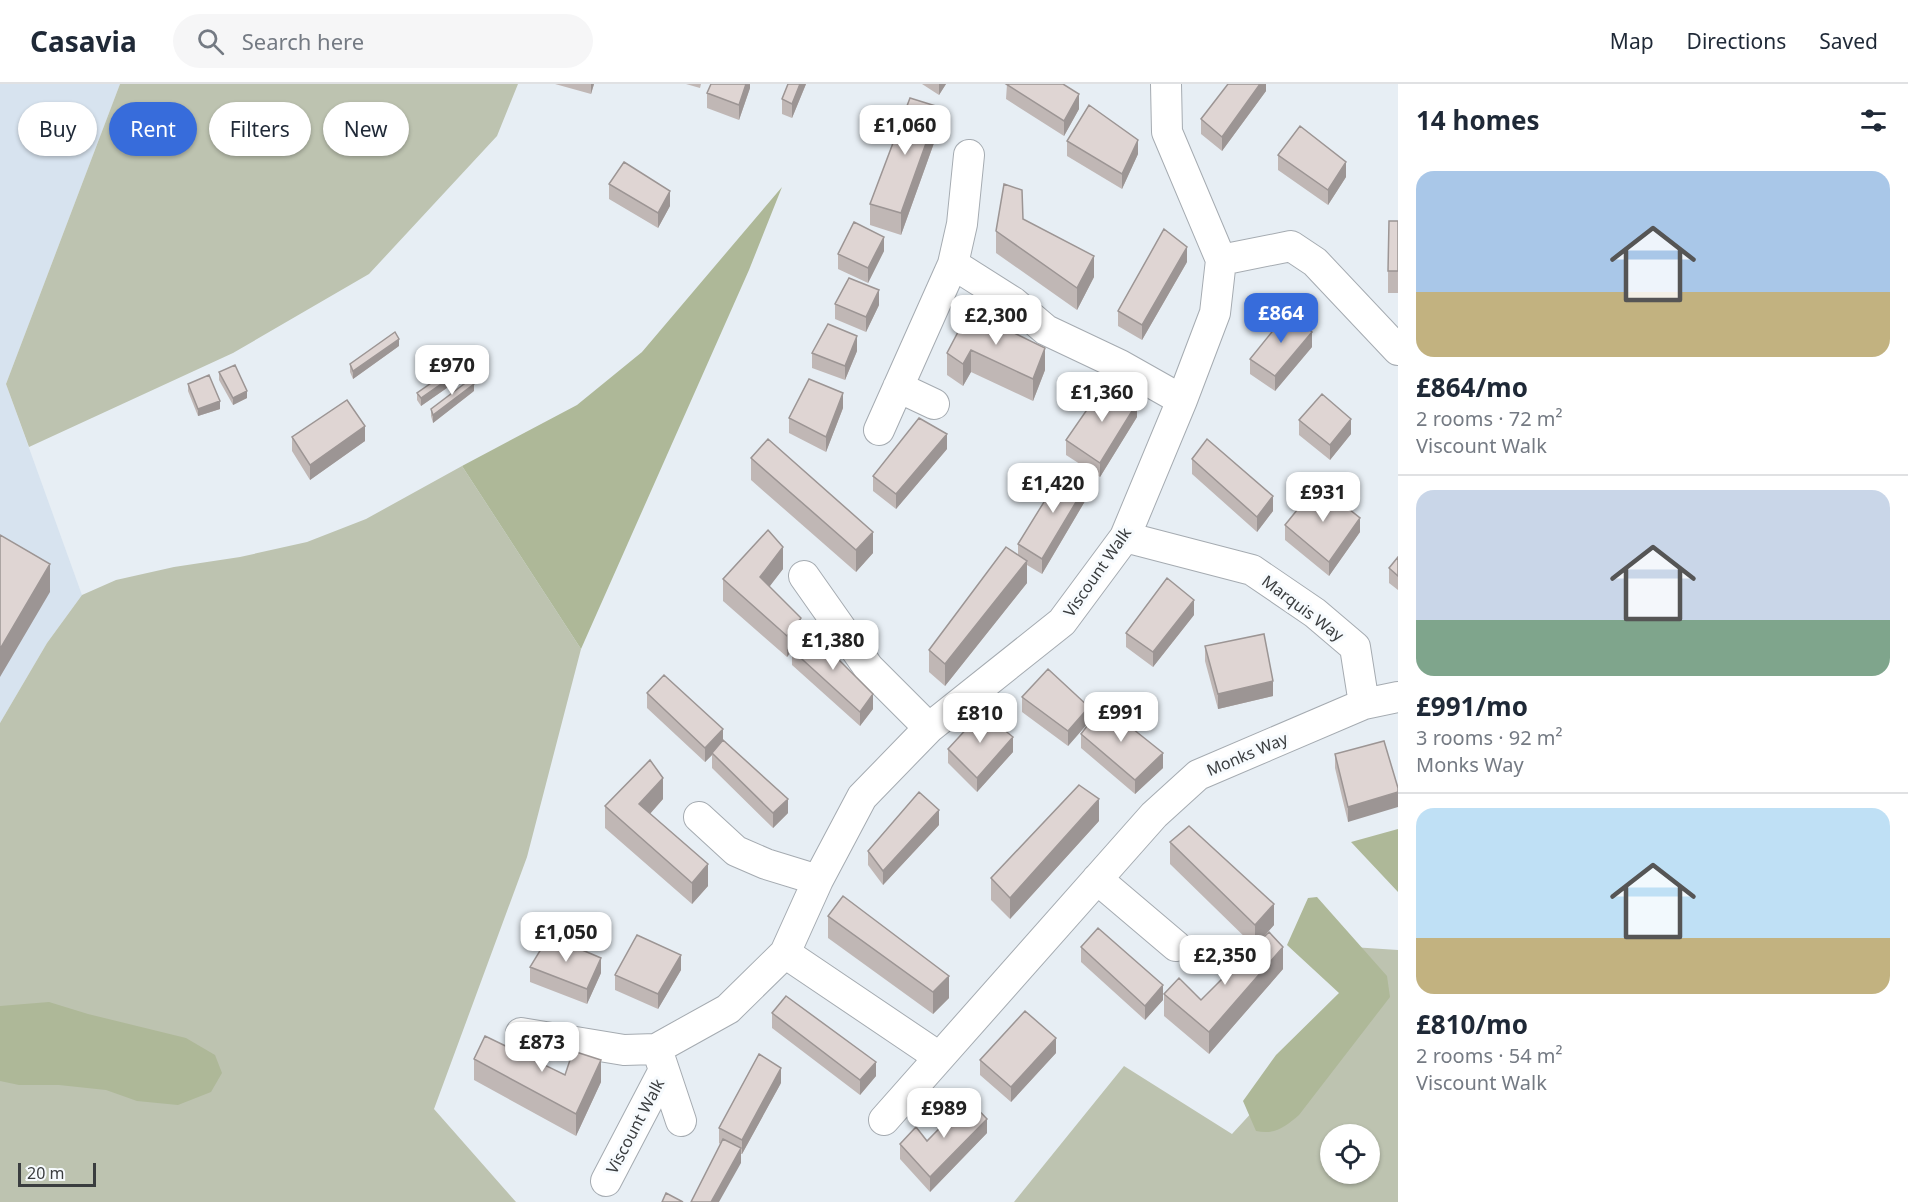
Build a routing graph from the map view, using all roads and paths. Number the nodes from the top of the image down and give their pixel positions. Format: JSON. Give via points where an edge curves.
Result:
{"nodes":[{"id":1,"x":1166,"y":84,"type":"edge"},
{"id":2,"x":969,"y":155,"type":"dead end"},
{"id":3,"x":1221,"y":260,"type":"junction"},
{"id":4,"x":953,"y":264,"type":"junction"},
{"id":5,"x":1398,"y":350,"type":"edge"},
{"id":6,"x":898,"y":387,"type":"junction"},
{"id":7,"x":1182,"y":400,"type":"junction"},
{"id":8,"x":934,"y":404,"type":"dead end"},
{"id":9,"x":879,"y":430,"type":"dead end"},
{"id":10,"x":1125,"y":537,"type":"junction"},
{"id":11,"x":804,"y":576,"type":"dead end"},
{"id":12,"x":1398,"y":697,"type":"edge"},
{"id":13,"x":1364,"y":704,"type":"junction"},
{"id":14,"x":929,"y":728,"type":"junction"},
{"id":15,"x":699,"y":817,"type":"dead end"},
{"id":16,"x":1097,"y":879,"type":"junction"},
{"id":17,"x":818,"y":880,"type":"junction"},
{"id":18,"x":1176,"y":946,"type":"dead end"},
{"id":19,"x":785,"y":953,"type":"junction"},
{"id":20,"x":521,"y":1033,"type":"dead end"},
{"id":21,"x":939,"y":1057,"type":"junction"},
{"id":22,"x":660,"y":1060,"type":"junction"},
{"id":23,"x":884,"y":1120,"type":"dead end"},
{"id":24,"x":681,"y":1121,"type":"dead end"},
{"id":25,"x":606,"y":1181,"type":"dead end"}],
"edges":[{"from":1,"to":3,"type":"street","name":"Viscount Walk","via":[[1167,132]]},
{"from":2,"to":4,"type":"street","via":[[962,224]]},
{"from":3,"to":5,"type":"street","via":[[1292,246],[1315,262]]},
{"from":3,"to":7,"type":"street","name":"Viscount Walk","via":[[1215,313]]},
{"from":4,"to":6,"type":"street"},
{"from":4,"to":7,"type":"street","via":[[1013,302],[1046,330]]},
{"from":6,"to":8,"type":"street"},
{"from":6,"to":9,"type":"street"},
{"from":7,"to":10,"type":"street","name":"Viscount Walk"},
{"from":10,"to":13,"type":"street","name":"Marquis Way","via":[[1251,570],[1315,613],[1354,647]]},
{"from":10,"to":14,"type":"street","name":"Viscount Walk","via":[[1062,622]]},
{"from":11,"to":14,"type":"street","via":[[868,667]]},
{"from":12,"to":13,"type":"street","name":"Monks Way"},
{"from":13,"to":16,"type":"street","name":"Monks Way","via":[[1198,775],[1154,815]]},
{"from":14,"to":17,"type":"street","name":"Viscount Walk","via":[[862,797]]},
{"from":15,"to":17,"type":"street","via":[[736,851]]},
{"from":16,"to":18,"type":"street"},
{"from":16,"to":21,"type":"street","name":"Monks Way"},
{"from":17,"to":19,"type":"street","name":"Viscount Walk"},
{"from":19,"to":21,"type":"street"},
{"from":19,"to":22,"type":"street","name":"Viscount Walk","via":[[728,1009]]},
{"from":20,"to":22,"type":"street","name":"Viscount Walk"},
{"from":21,"to":23,"type":"street","name":"Monks Way"},
{"from":22,"to":24,"type":"street","name":"Viscount Walk"},
{"from":22,"to":25,"type":"street","name":"Viscount Walk"}]}
